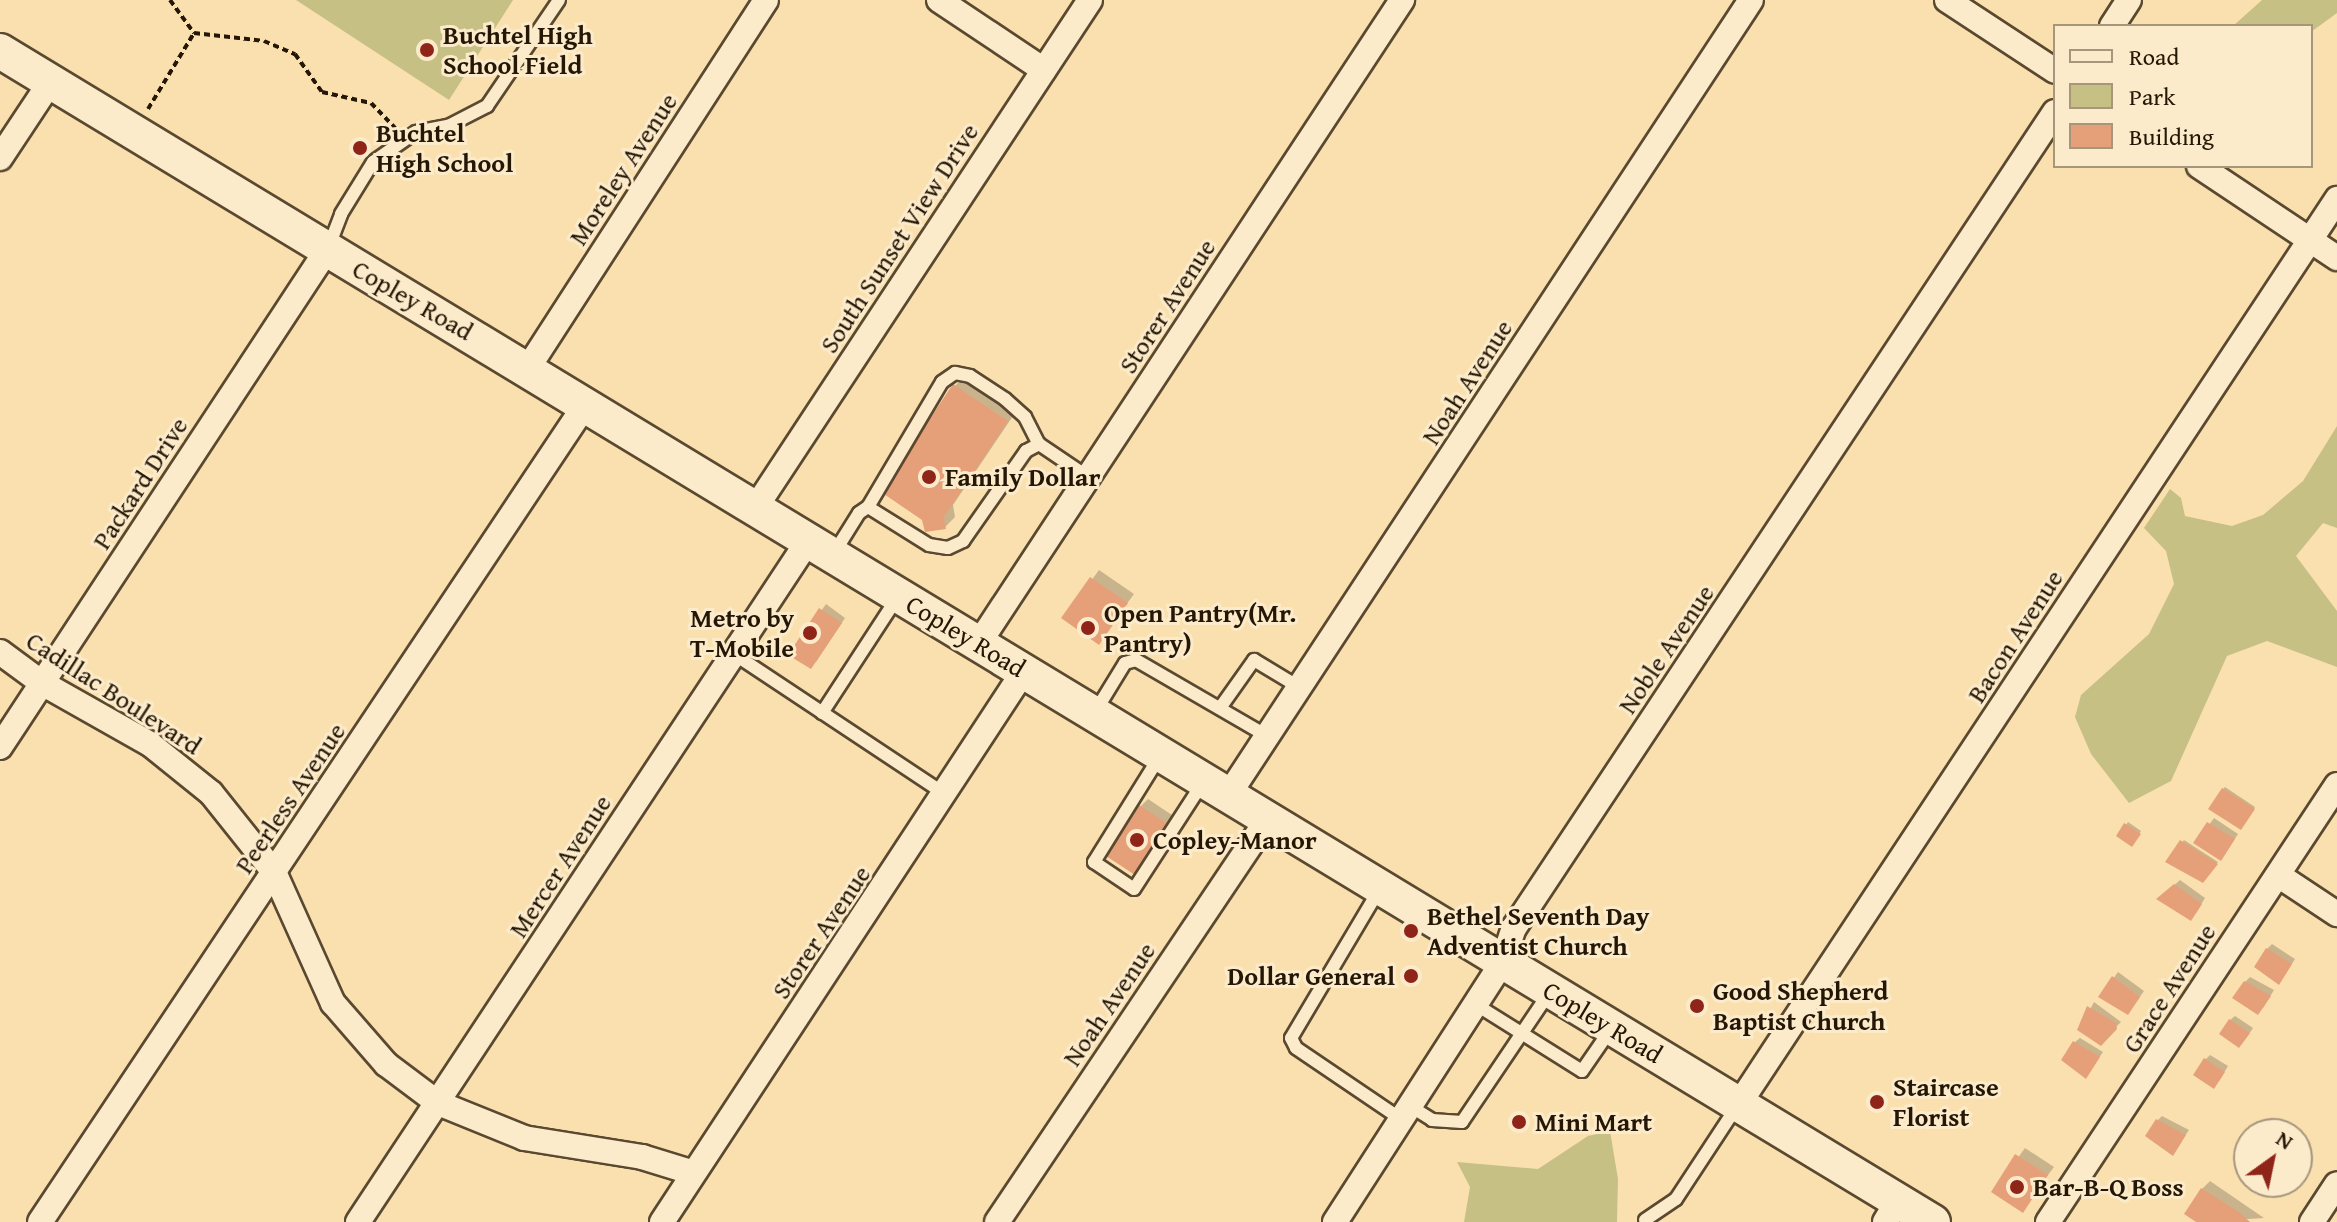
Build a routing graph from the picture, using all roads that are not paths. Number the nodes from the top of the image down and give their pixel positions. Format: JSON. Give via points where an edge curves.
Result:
{"nodes":[{"id":1,"x":559,"y":0,"type":"edge"},
{"id":2,"x":766,"y":0,"type":"edge"},
{"id":3,"x":939,"y":0,"type":"edge"},
{"id":4,"x":1090,"y":0,"type":"edge"},
{"id":5,"x":1402,"y":0,"type":"edge"},
{"id":6,"x":1751,"y":0,"type":"edge"},
{"id":7,"x":1947,"y":0,"type":"edge"},
{"id":8,"x":2129,"y":0,"type":"edge"},
{"id":9,"x":2113,"y":24,"type":"edge"},
{"id":10,"x":0,"y":51,"type":"edge"},
{"id":11,"x":1044,"y":70,"type":"junction"},
{"id":12,"x":2053,"y":70,"type":"edge"},
{"id":13,"x":51,"y":81,"type":"junction"},
{"id":14,"x":2053,"y":115,"type":"edge"},
{"id":15,"x":0,"y":158,"type":"edge"},
{"id":16,"x":2202,"y":168,"type":"edge"},
{"id":17,"x":2337,"y":199,"type":"edge"},
{"id":18,"x":2310,"y":240,"type":"junction"},
{"id":19,"x":327,"y":250,"type":"junction"},
{"id":20,"x":2337,"y":258,"type":"edge"},
{"id":21,"x":528,"y":368,"type":"junction"},
{"id":22,"x":585,"y":405,"type":"junction"},
{"id":23,"x":1039,"y":444,"type":"junction"},
{"id":24,"x":1088,"y":477,"type":"junction"},
{"id":25,"x":756,"y":507,"type":"junction"},
{"id":26,"x":868,"y":507,"type":"junction"},
{"id":27,"x":820,"y":548,"type":"junction"},
{"id":28,"x":899,"y":595,"type":"junction"},
{"id":29,"x":979,"y":643,"type":"junction"},
{"id":30,"x":0,"y":652,"type":"edge"},
{"id":31,"x":734,"y":654,"type":"junction"},
{"id":32,"x":1024,"y":671,"type":"junction"},
{"id":33,"x":42,"y":683,"type":"junction"},
{"id":34,"x":1299,"y":687,"type":"junction"},
{"id":35,"x":1220,"y":708,"type":"junction"},
{"id":36,"x":822,"y":713,"type":"junction"},
{"id":37,"x":1094,"y":713,"type":"junction"},
{"id":38,"x":1267,"y":736,"type":"junction"},
{"id":39,"x":0,"y":747,"type":"edge"},
{"id":40,"x":1162,"y":754,"type":"junction"},
{"id":41,"x":2337,"y":785,"type":"edge"},
{"id":42,"x":1217,"y":787,"type":"junction"},
{"id":43,"x":946,"y":795,"type":"junction"},
{"id":44,"x":1268,"y":818,"type":"junction"},
{"id":45,"x":274,"y":872,"type":"junction"},
{"id":46,"x":2278,"y":875,"type":"junction"},
{"id":47,"x":1381,"y":887,"type":"junction"},
{"id":48,"x":2337,"y":914,"type":"edge"},
{"id":49,"x":1503,"y":961,"type":"junction"},
{"id":50,"x":1551,"y":990,"type":"junction"},
{"id":51,"x":1475,"y":1004,"type":"junction"},
{"id":52,"x":1612,"y":1027,"type":"junction"},
{"id":53,"x":1521,"y":1034,"type":"junction"},
{"id":54,"x":438,"y":1103,"type":"junction"},
{"id":55,"x":1739,"y":1104,"type":"junction"},
{"id":56,"x":1405,"y":1113,"type":"junction"},
{"id":57,"x":691,"y":1172,"type":"junction"},
{"id":58,"x":2337,"y":1184,"type":"edge"},
{"id":59,"x":1891,"y":1211,"type":"edge"},
{"id":60,"x":1645,"y":1220,"type":"edge"},
{"id":61,"x":40,"y":1222,"type":"edge"},
{"id":62,"x":358,"y":1222,"type":"edge"},
{"id":63,"x":662,"y":1222,"type":"edge"},
{"id":64,"x":997,"y":1222,"type":"edge"},
{"id":65,"x":1335,"y":1222,"type":"edge"},
{"id":66,"x":1933,"y":1222,"type":"edge"},
{"id":67,"x":2048,"y":1222,"type":"edge"},
{"id":68,"x":2312,"y":1222,"type":"edge"}],
"edges":[{"from":1,"to":19,"type":"lane","via":[[487,106],[448,126],[403,138],[373,162],[341,214]]},
{"from":2,"to":21,"type":"street","name":"Moreley Avenue"},
{"from":3,"to":11,"type":"street"},
{"from":4,"to":11,"type":"street","name":"South Sunset View Drive"},
{"from":5,"to":24,"type":"street","name":"Storer Avenue"},
{"from":6,"to":34,"type":"street","name":"Noah Avenue"},
{"from":7,"to":12,"type":"street"},
{"from":8,"to":9,"type":"street"},
{"from":10,"to":13,"type":"main road","name":"Copley Road"},
{"from":11,"to":25,"type":"street","name":"South Sunset View Drive"},
{"from":13,"to":15,"type":"street"},
{"from":13,"to":19,"type":"main road","name":"Copley Road"},
{"from":14,"to":49,"type":"street","name":"Noble Avenue","via":[[1514,928]]},
{"from":16,"to":18,"type":"street"},
{"from":17,"to":18,"type":"street","name":"Bacon Avenue"},
{"from":18,"to":20,"type":"street"},
{"from":18,"to":55,"type":"street","name":"Bacon Avenue"},
{"from":19,"to":21,"type":"main road","name":"Copley Road"},
{"from":19,"to":33,"type":"street","name":"Packard Drive"},
{"from":21,"to":22,"type":"main road","name":"Copley Road"},
{"from":22,"to":25,"type":"main road","name":"Copley Road"},
{"from":22,"to":45,"type":"street","name":"Peerless Avenue"},
{"from":23,"to":24,"type":"lane"},
{"from":23,"to":26,"type":"lane","via":[[1026,451],[963,541],[948,548],[929,545]]},
{"from":23,"to":26,"type":"lane","via":[[1025,417],[1005,399],[970,376],[955,373],[942,382]]},
{"from":24,"to":29,"type":"street","name":"Storer Avenue"},
{"from":25,"to":27,"type":"main road","name":"Copley Road"},
{"from":26,"to":27,"type":"lane"},
{"from":27,"to":28,"type":"main road","name":"Copley Road"},
{"from":27,"to":31,"type":"street","name":"Mercer Avenue"},
{"from":28,"to":29,"type":"main road","name":"Copley Road"},
{"from":28,"to":36,"type":"lane"},
{"from":29,"to":32,"type":"main road","name":"Copley Road"},
{"from":30,"to":33,"type":"street","name":"Cadillac Boulevard"},
{"from":31,"to":36,"type":"lane"},
{"from":31,"to":54,"type":"street","name":"Mercer Avenue"},
{"from":32,"to":37,"type":"main road","name":"Copley Road"},
{"from":32,"to":43,"type":"street","name":"Storer Avenue"},
{"from":33,"to":39,"type":"street","name":"Packard Drive"},
{"from":33,"to":45,"type":"street","name":"Cadillac Boulevard","via":[[176,762],[222,805]]},
{"from":34,"to":35,"type":"lane","via":[[1254,660]]},
{"from":34,"to":38,"type":"street","name":"Noah Avenue"},
{"from":35,"to":37,"type":"lane","via":[[1136,660],[1125,663]]},
{"from":35,"to":38,"type":"lane"},
{"from":36,"to":43,"type":"lane"},
{"from":37,"to":40,"type":"main road","name":"Copley Road"},
{"from":38,"to":42,"type":"street","name":"Noah Avenue"},
{"from":40,"to":42,"type":"main road","name":"Copley Road"},
{"from":40,"to":42,"type":"lane","via":[[1094,862],[1134,889]]},
{"from":41,"to":46,"type":"street","name":"Grace Avenue"},
{"from":42,"to":44,"type":"main road","name":"Copley Road"},
{"from":43,"to":57,"type":"street","name":"Storer Avenue"},
{"from":44,"to":47,"type":"main road","name":"Copley Road"},
{"from":44,"to":64,"type":"street","name":"Noah Avenue"},
{"from":45,"to":54,"type":"street","name":"Cadillac Boulevard","via":[[333,1003],[386,1064]]},
{"from":45,"to":61,"type":"street","name":"Peerless Avenue"},
{"from":46,"to":48,"type":"street"},
{"from":46,"to":67,"type":"street","name":"Grace Avenue"},
{"from":47,"to":49,"type":"main road","name":"Copley Road"},
{"from":47,"to":56,"type":"lane","via":[[1291,1038],[1296,1048]]},
{"from":49,"to":50,"type":"main road","name":"Copley Road"},
{"from":49,"to":51,"type":"street","name":"Noble Avenue"},
{"from":50,"to":52,"type":"main road","name":"Copley Road"},
{"from":50,"to":53,"type":"lane"},
{"from":51,"to":53,"type":"lane"},
{"from":51,"to":56,"type":"street","name":"Noble Avenue"},
{"from":52,"to":53,"type":"lane","via":[[1582,1071]]},
{"from":52,"to":55,"type":"main road","name":"Copley Road"},
{"from":53,"to":56,"type":"lane","via":[[1462,1122]]},
{"from":54,"to":57,"type":"street","name":"Cadillac Boulevard","via":[[524,1138],[642,1157]]},
{"from":54,"to":62,"type":"street","name":"Mercer Avenue"},
{"from":55,"to":59,"type":"main road","name":"Copley Road"},
{"from":55,"to":60,"type":"lane","via":[[1676,1199]]},
{"from":56,"to":65,"type":"street","name":"Noble Avenue"},
{"from":57,"to":63,"type":"street","name":"Storer Avenue"},
{"from":58,"to":68,"type":"street"},
{"from":59,"to":66,"type":"main road","name":"Copley Road"}]}
